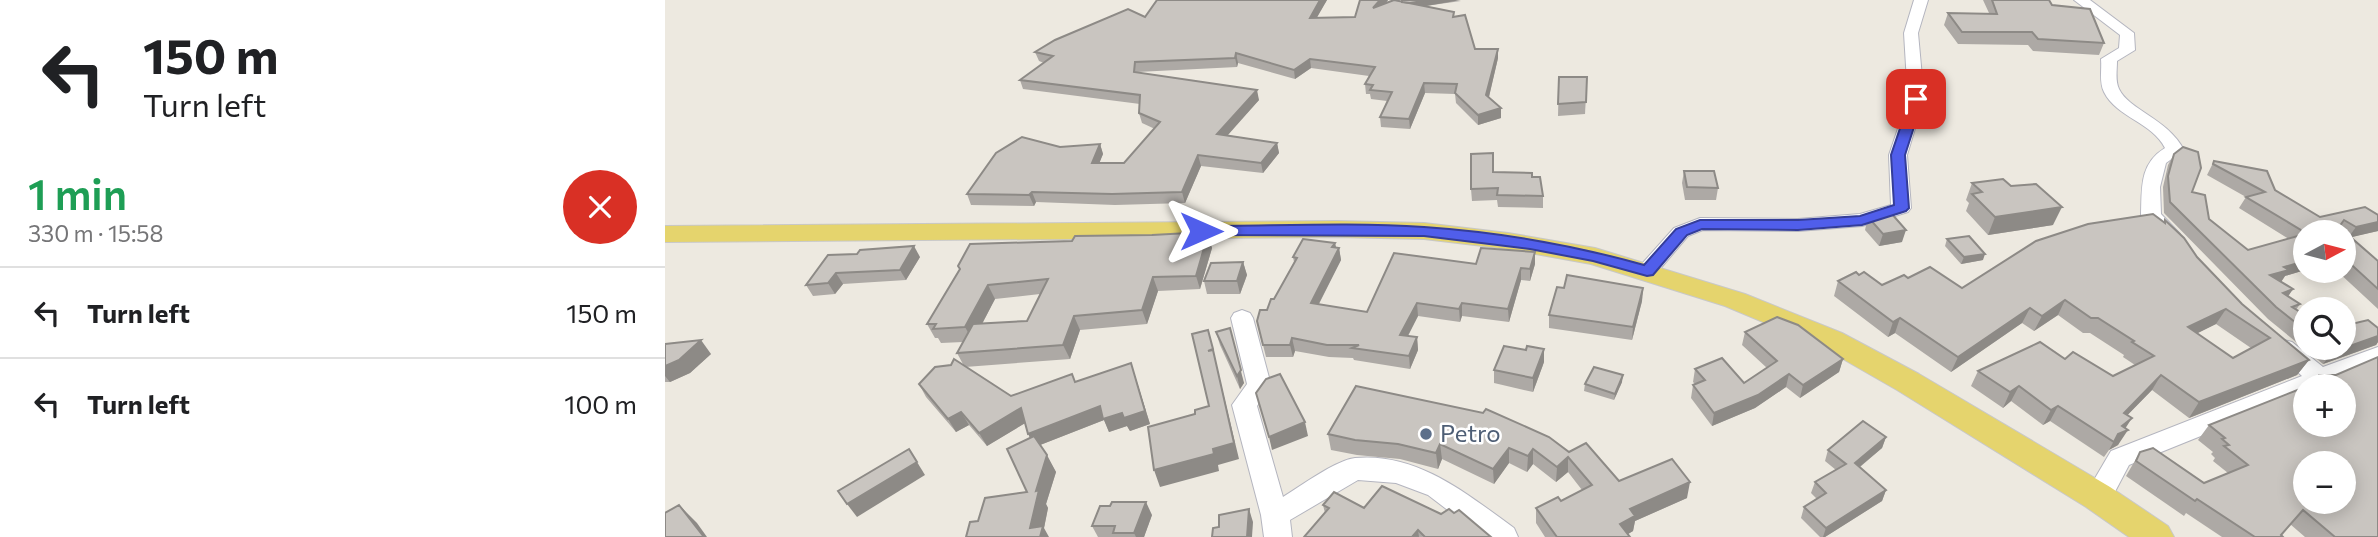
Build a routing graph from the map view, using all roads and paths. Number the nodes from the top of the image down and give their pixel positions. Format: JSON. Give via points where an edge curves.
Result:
{"nodes":[{"id":1,"x":1921,"y":0,"type":"edge"},
{"id":2,"x":2081,"y":0,"type":"edge"},
{"id":3,"x":665,"y":234,"type":"edge"},
{"id":4,"x":2185,"y":247,"type":"edge"},
{"id":5,"x":1647,"y":271,"type":"junction"},
{"id":6,"x":1242,"y":318,"type":"dead end"},
{"id":7,"x":2270,"y":337,"type":"edge"},
{"id":8,"x":2378,"y":355,"type":"edge"},
{"id":9,"x":2315,"y":374,"type":"edge"},
{"id":10,"x":2327,"y":374,"type":"edge"},
{"id":11,"x":2293,"y":388,"type":"edge"},
{"id":12,"x":2098,"y":497,"type":"junction"},
{"id":13,"x":1277,"y":526,"type":"edge"},
{"id":14,"x":1504,"y":537,"type":"edge"},
{"id":15,"x":2156,"y":537,"type":"edge"}],
"edges":[{"from":1,"to":5,"type":"street","via":[[1911,33],[1916,99],[1898,155],[1901,208],[1862,220],[1700,224],[1681,232]]},
{"from":2,"to":4,"type":"street","via":[[2127,33],[2127,50],[2109,59],[2109,83],[2119,100],[2173,144],[2175,150],[2158,160],[2151,187],[2151,216]]},
{"from":3,"to":5,"type":"main road","via":[[1424,231],[1595,256]]},
{"from":5,"to":12,"type":"main road","via":[[1735,300],[1832,340]]},
{"from":6,"to":13,"type":"street","via":[[1259,385],[1244,405]]},
{"from":7,"to":9,"type":"street"},
{"from":8,"to":10,"type":"street"},
{"from":11,"to":12,"type":"street","via":[[2120,458]]},
{"from":12,"to":15,"type":"main road"},
{"from":13,"to":14,"type":"street","via":[[1354,469],[1398,472],[1437,486]]}]}
